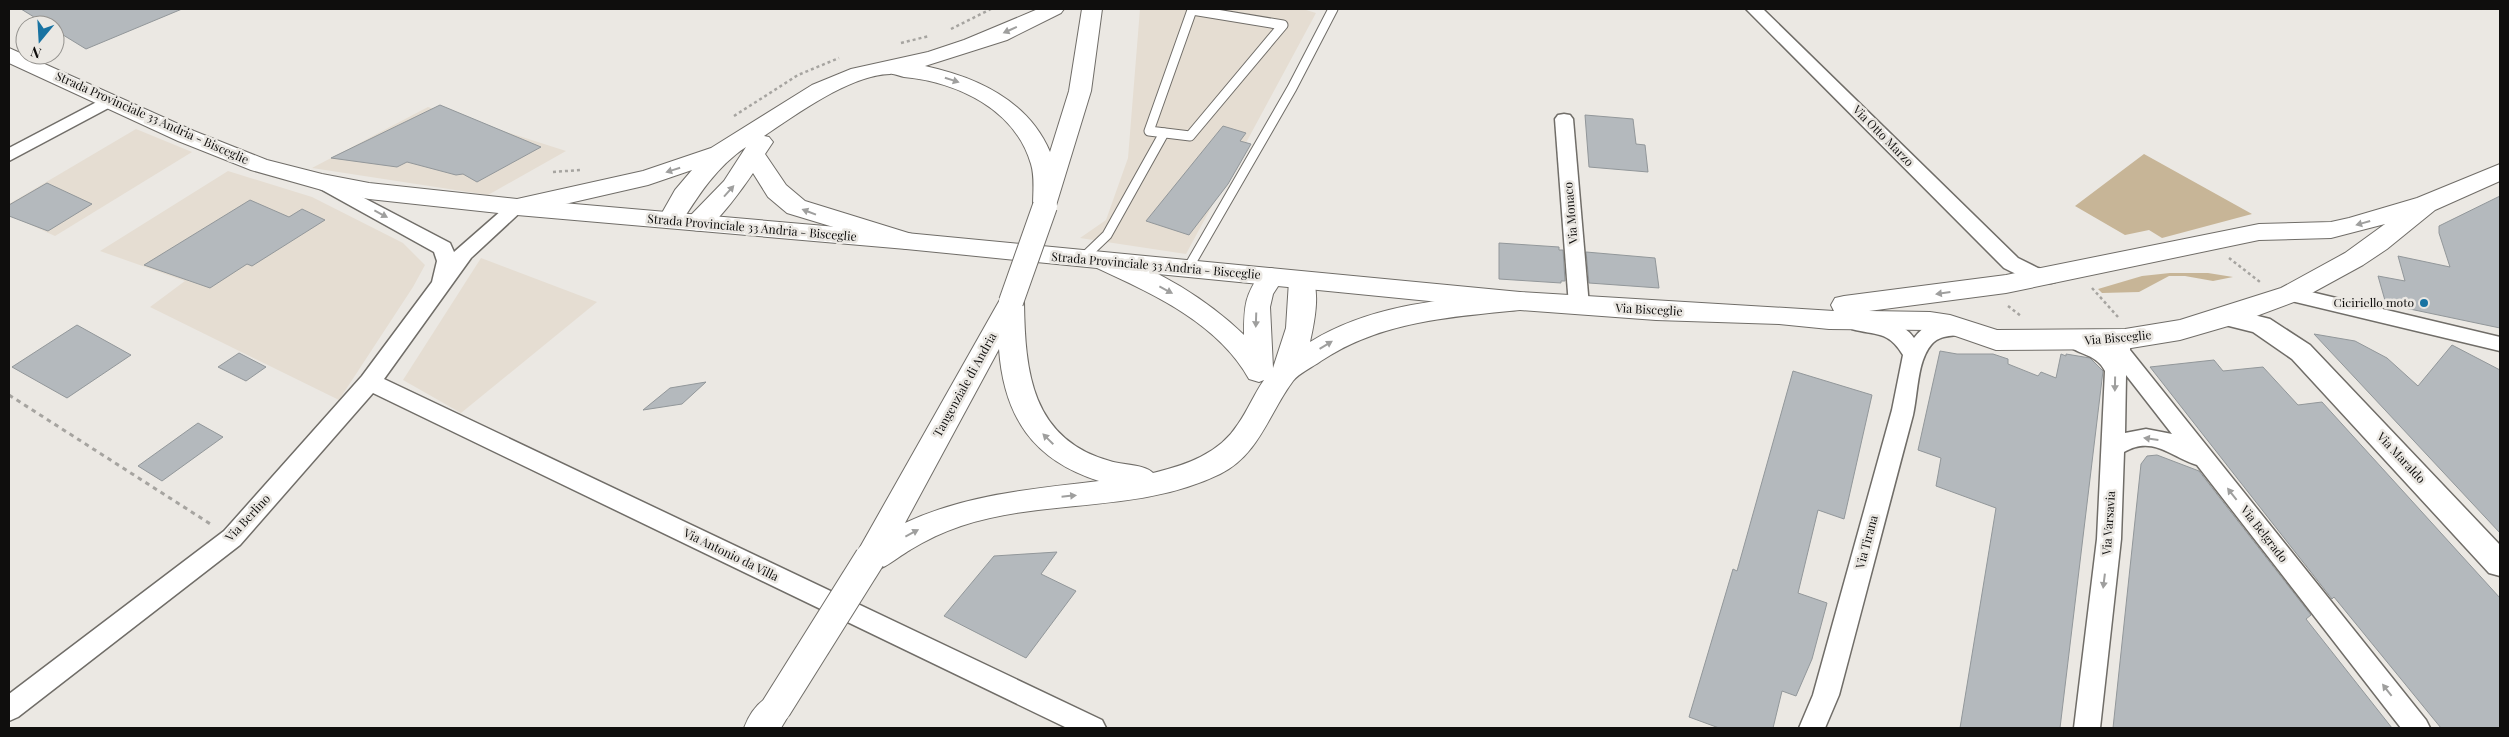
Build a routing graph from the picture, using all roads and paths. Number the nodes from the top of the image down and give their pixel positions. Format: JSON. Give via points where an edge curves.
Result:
{"nodes":[{"id":1,"x":1054,"y":9,"type":"edge"},
{"id":2,"x":1092,"y":9,"type":"edge"},
{"id":3,"x":1332,"y":9,"type":"edge"},
{"id":4,"x":1754,"y":9,"type":"edge"},
{"id":5,"x":9,"y":56,"type":"edge"},
{"id":6,"x":870,"y":72,"type":"junction"},
{"id":7,"x":110,"y":100,"type":"junction"},
{"id":8,"x":782,"y":114,"type":"junction"},
{"id":9,"x":1564,"y":119,"type":"dead end"},
{"id":10,"x":1164,"y":133,"type":"junction"},
{"id":11,"x":719,"y":154,"type":"junction"},
{"id":12,"x":9,"y":155,"type":"edge"},
{"id":13,"x":754,"y":155,"type":"junction"},
{"id":14,"x":2500,"y":172,"type":"edge"},
{"id":15,"x":322,"y":182,"type":"junction"},
{"id":16,"x":2426,"y":204,"type":"junction"},
{"id":17,"x":1045,"y":206,"type":"junction"},
{"id":18,"x":516,"y":207,"type":"junction"},
{"id":19,"x":670,"y":220,"type":"junction"},
{"id":20,"x":698,"y":223,"type":"junction"},
{"id":21,"x":2272,"y":231,"type":"junction"},
{"id":22,"x":906,"y":242,"type":"junction"},
{"id":23,"x":2209,"y":242,"type":"junction"},
{"id":24,"x":1093,"y":261,"type":"junction"},
{"id":25,"x":1187,"y":270,"type":"junction"},
{"id":26,"x":2076,"y":271,"type":"junction"},
{"id":27,"x":2324,"y":276,"type":"junction"},
{"id":28,"x":1272,"y":278,"type":"junction"},
{"id":29,"x":2003,"y":278,"type":"junction"},
{"id":30,"x":1302,"y":280,"type":"junction"},
{"id":31,"x":442,"y":282,"type":"junction"},
{"id":32,"x":2280,"y":298,"type":"junction"},
{"id":33,"x":1520,"y":301,"type":"junction"},
{"id":34,"x":1010,"y":302,"type":"junction"},
{"id":35,"x":1579,"y":306,"type":"junction"},
{"id":36,"x":2357,"y":311,"type":"junction"},
{"id":37,"x":1779,"y":315,"type":"junction"},
{"id":38,"x":2226,"y":317,"type":"junction"},
{"id":39,"x":1828,"y":320,"type":"junction"},
{"id":40,"x":1965,"y":329,"type":"junction"},
{"id":41,"x":2131,"y":339,"type":"junction"},
{"id":42,"x":2034,"y":341,"type":"junction"},
{"id":43,"x":2075,"y":341,"type":"junction"},
{"id":44,"x":2500,"y":344,"type":"edge"},
{"id":45,"x":2301,"y":352,"type":"junction"},
{"id":46,"x":1914,"y":354,"type":"junction"},
{"id":47,"x":1258,"y":367,"type":"junction"},
{"id":48,"x":1285,"y":372,"type":"junction"},
{"id":49,"x":370,"y":382,"type":"junction"},
{"id":50,"x":9,"y":394,"type":"edge"},
{"id":51,"x":1265,"y":401,"type":"junction"},
{"id":52,"x":2114,"y":447,"type":"junction"},
{"id":53,"x":2210,"y":466,"type":"junction"},
{"id":54,"x":1173,"y":479,"type":"junction"},
{"id":55,"x":232,"y":538,"type":"junction"},
{"id":56,"x":870,"y":558,"type":"junction"},
{"id":57,"x":2500,"y":564,"type":"edge"},
{"id":58,"x":9,"y":709,"type":"edge"},
{"id":59,"x":768,"y":718,"type":"edge"},
{"id":60,"x":1093,"y":728,"type":"edge"},
{"id":61,"x":1812,"y":728,"type":"edge"},
{"id":62,"x":2087,"y":728,"type":"edge"},
{"id":63,"x":2418,"y":728,"type":"edge"}],
"edges":[{"from":1,"to":6,"type":"main road","one_way":true,"via":[[972,45]]},
{"from":2,"to":17,"type":"main road","name":"Tangenziale di Andria","via":[[1080,91]]},
{"from":3,"to":25,"type":"lane","via":[[1292,88]]},
{"from":4,"to":29,"type":"street","name":"Via Otto Marzo"},
{"from":5,"to":7,"type":"main road","name":"Strada Provinciale 33 Andria - Bisceglie"},
{"from":6,"to":8,"type":"main road","via":[[820,90]]},
{"from":6,"to":17,"type":"main road","one_way":true,"via":[[904,70],[936,75],[969,86],[998,103],[1025,127],[1033,141],[1043,164]]},
{"from":7,"to":12,"type":"street"},
{"from":7,"to":15,"type":"main road","name":"Strada Provinciale 33 Andria - Bisceglie","via":[[186,136],[259,165]]},
{"from":8,"to":11,"type":"main road"},
{"from":8,"to":13,"type":"main road"},
{"from":9,"to":35,"type":"street","name":"Via Monaco"},
{"from":10,"to":10,"type":"lane","via":[[1190,136],[1283,25],[1192,10],[1149,131]]},
{"from":10,"to":24,"type":"lane"},
{"from":11,"to":18,"type":"main road","one_way":true,"via":[[648,177]]},
{"from":11,"to":19,"type":"main road","via":[[684,196]]},
{"from":20,"to":13,"type":"main road","one_way":true,"via":[[733,186]]},
{"from":22,"to":13,"type":"main road","one_way":true,"via":[[796,207],[777,191]]},
{"from":14,"to":16,"type":"main road","name":"Via Bisceglie"},
{"from":15,"to":18,"type":"main road","name":"Strada Provinciale 33 Andria - Bisceglie"},
{"from":15,"to":31,"type":"street","name":"Via Berlino","one_way":true,"via":[[443,248],[447,261]]},
{"from":16,"to":21,"type":"main road","name":"Via Bisceglie","one_way":true,"via":[[2331,230]]},
{"from":16,"to":27,"type":"main road","name":"Via Bisceglie","via":[[2378,243]]},
{"from":17,"to":34,"type":"main road","name":"Tangenziale di Andria","bridge":true},
{"from":18,"to":19,"type":"main road","name":"Strada Provinciale 33 Andria - Bisceglie"},
{"from":18,"to":31,"type":"street","name":"Via Berlino","via":[[471,246]]},
{"from":19,"to":20,"type":"main road","name":"Strada Provinciale 33 Andria - Bisceglie"},
{"from":20,"to":22,"type":"main road","name":"Strada Provinciale 33 Andria - Bisceglie"},
{"from":21,"to":23,"type":"main road","name":"Via Bisceglie"},
{"from":21,"to":27,"type":"main road","via":[[2301,236],[2322,246],[2331,260]]},
{"from":22,"to":24,"type":"main road","name":"Strada Provinciale 33 Andria - Bisceglie"},
{"from":23,"to":26,"type":"main road","name":"Via Bisceglie"},
{"from":23,"to":32,"type":"path"},
{"from":24,"to":25,"type":"main road","name":"Strada Provinciale 33 Andria - Bisceglie"},
{"from":24,"to":47,"type":"main road","one_way":true,"via":[[1160,286],[1201,310],[1235,340]]},
{"from":25,"to":28,"type":"main road","name":"Strada Provinciale 33 Andria - Bisceglie"},
{"from":26,"to":29,"type":"main road","name":"Via Bisceglie","via":[[2048,277]]},
{"from":26,"to":41,"type":"path"},
{"from":27,"to":32,"type":"main road","name":"Via Bisceglie"},
{"from":27,"to":36,"type":"street","via":[[2337,297]]},
{"from":28,"to":30,"type":"main road","name":"Strada Provinciale 33 Andria - Bisceglie"},
{"from":28,"to":47,"type":"main road","one_way":true,"via":[[1260,293],[1257,307]]},
{"from":29,"to":37,"type":"main road","name":"Via Bisceglie","one_way":true},
{"from":29,"to":42,"type":"main road","via":[[1972,299],[1968,304],[1970,317],[1996,332]]},
{"from":30,"to":33,"type":"main road","name":"Strada Provinciale 33 Andria - Bisceglie"},
{"from":30,"to":48,"type":"main road","via":[[1299,328]]},
{"from":31,"to":49,"type":"street","name":"Via Berlino"},
{"from":32,"to":36,"type":"street"},
{"from":32,"to":38,"type":"main road","name":"Via Bisceglie"},
{"from":32,"to":45,"type":"street","name":"Via Maraldo"},
{"from":33,"to":35,"type":"main road","name":"Via Bisceglie"},
{"from":48,"to":33,"type":"main road","one_way":true,"via":[[1328,344],[1377,322],[1434,309]]},
{"from":54,"to":34,"type":"main road","one_way":true,"via":[[1127,478],[1101,472],[1060,451],[1046,437],[1020,397],[1012,354]]},
{"from":34,"to":56,"type":"main road","name":"Tangenziale di Andria"},
{"from":35,"to":37,"type":"main road","name":"Via Bisceglie"},
{"from":36,"to":44,"type":"street"},
{"from":37,"to":39,"type":"main road","name":"Via Bisceglie"},
{"from":38,"to":41,"type":"main road","name":"Via Bisceglie"},
{"from":38,"to":45,"type":"street","name":"Via Maraldo","via":[[2261,325]]},
{"from":39,"to":40,"type":"main road","name":"Via Bisceglie","via":[[1930,320]]},
{"from":39,"to":46,"type":"street","via":[[1881,327],[1902,336]]},
{"from":40,"to":42,"type":"main road","name":"Via Bisceglie","via":[[1996,340]]},
{"from":40,"to":46,"type":"street","name":"Via Tirana","via":[[1935,330]]},
{"from":41,"to":43,"type":"main road","name":"Via Bisceglie"},
{"from":41,"to":53,"type":"street","name":"Via Belgrado","via":[[2119,345],[2120,352]]},
{"from":42,"to":43,"type":"main road","name":"Via Bisceglie"},
{"from":43,"to":52,"type":"street","name":"Via Varsavia","one_way":true,"via":[[2094,347],[2112,361],[2116,371]]},
{"from":45,"to":57,"type":"street","name":"Via Maraldo"},
{"from":46,"to":61,"type":"street","name":"Via Tirana","via":[[1903,410],[1828,686]]},
{"from":47,"to":51,"type":"main road"},
{"from":48,"to":51,"type":"main road"},
{"from":49,"to":55,"type":"street","name":"Via Berlino"},
{"from":49,"to":60,"type":"street","name":"Via Antonio da Villa"},
{"from":50,"to":55,"type":"path"},
{"from":51,"to":54,"type":"main road","via":[[1248,434],[1235,448],[1202,470]]},
{"from":53,"to":52,"type":"street","one_way":true,"via":[[2180,447],[2157,439],[2129,438]]},
{"from":52,"to":62,"type":"street","name":"Via Varsavia","one_way":true,"via":[[2109,539]]},
{"from":63,"to":53,"type":"street","name":"Via Belgrado","one_way":true},
{"from":56,"to":54,"type":"main road","one_way":true,"via":[[922,528],[953,515],[989,506],[1108,492]]},
{"from":55,"to":58,"type":"street","name":"Via Berlino"},
{"from":56,"to":59,"type":"main road","name":"Tangenziale di Andria","bridge":true}]}
